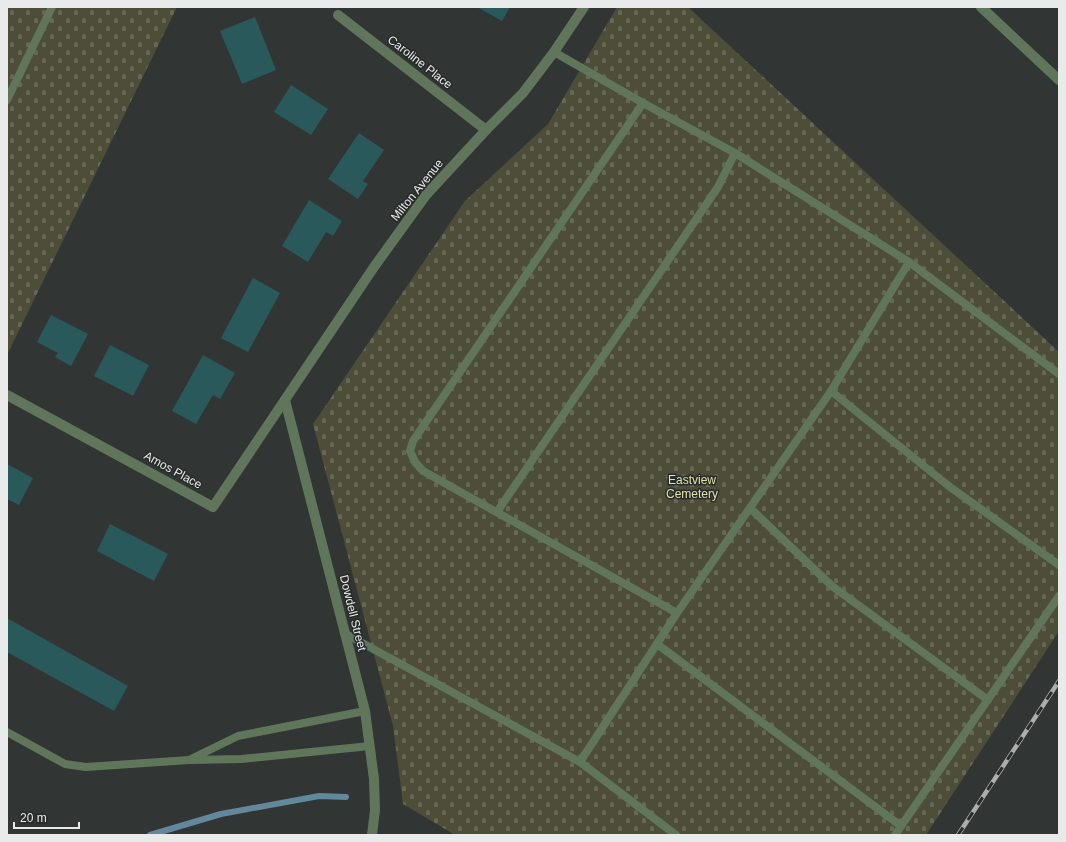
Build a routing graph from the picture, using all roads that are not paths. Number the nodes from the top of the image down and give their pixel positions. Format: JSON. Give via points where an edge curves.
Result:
{"nodes":[{"id":1,"x":52,"y":7,"type":"edge"},
{"id":2,"x":584,"y":7,"type":"edge"},
{"id":3,"x":981,"y":7,"type":"edge"},
{"id":4,"x":338,"y":15,"type":"dead end"},
{"id":5,"x":554,"y":52,"type":"junction"},
{"id":6,"x":1059,"y":80,"type":"edge"},
{"id":7,"x":7,"y":100,"type":"edge"},
{"id":8,"x":643,"y":103,"type":"junction"},
{"id":9,"x":486,"y":130,"type":"junction"},
{"id":10,"x":735,"y":152,"type":"junction"},
{"id":11,"x":909,"y":262,"type":"junction"},
{"id":12,"x":1059,"y":374,"type":"edge"},
{"id":13,"x":831,"y":391,"type":"junction"},
{"id":14,"x":7,"y":395,"type":"edge"},
{"id":15,"x":285,"y":400,"type":"junction"},
{"id":16,"x":750,"y":508,"type":"junction"},
{"id":17,"x":497,"y":512,"type":"junction"},
{"id":18,"x":1059,"y":565,"type":"edge"},
{"id":19,"x":1059,"y":596,"type":"edge"},
{"id":20,"x":677,"y":613,"type":"junction"},
{"id":21,"x":344,"y":633,"type":"junction"},
{"id":22,"x":657,"y":644,"type":"junction"},
{"id":23,"x":988,"y":700,"type":"junction"},
{"id":24,"x":365,"y":711,"type":"junction"},
{"id":25,"x":7,"y":732,"type":"edge"},
{"id":26,"x":370,"y":746,"type":"junction"},
{"id":27,"x":189,"y":760,"type":"junction"},
{"id":28,"x":580,"y":762,"type":"junction"},
{"id":29,"x":901,"y":826,"type":"junction"},
{"id":30,"x":372,"y":835,"type":"edge"},
{"id":31,"x":676,"y":835,"type":"edge"},
{"id":32,"x":895,"y":835,"type":"edge"}],
"edges":[{"from":1,"to":7,"type":"lane"},
{"from":2,"to":5,"type":"street","name":"Milton Avenue"},
{"from":3,"to":6,"type":"street"},
{"from":4,"to":9,"type":"street","name":"Caroline Place"},
{"from":5,"to":8,"type":"lane"},
{"from":5,"to":9,"type":"street","name":"Milton Avenue","via":[[523,93]]},
{"from":8,"to":10,"type":"lane"},
{"from":8,"to":17,"type":"lane","via":[[413,441],[410,451],[423,471]]},
{"from":9,"to":15,"type":"street","name":"Milton Avenue","via":[[426,195],[374,267]]},
{"from":10,"to":11,"type":"lane"},
{"from":10,"to":17,"type":"lane","via":[[718,187]]},
{"from":11,"to":12,"type":"lane"},
{"from":11,"to":13,"type":"lane"},
{"from":13,"to":16,"type":"lane"},
{"from":13,"to":18,"type":"lane","via":[[950,487]]},
{"from":14,"to":15,"type":"street","name":"Amos Place","via":[[213,507]]},
{"from":15,"to":21,"type":"street","name":"Dowdell Street"},
{"from":16,"to":20,"type":"lane"},
{"from":16,"to":23,"type":"lane","via":[[832,586]]},
{"from":17,"to":20,"type":"lane"},
{"from":19,"to":23,"type":"lane"},
{"from":20,"to":22,"type":"lane"},
{"from":21,"to":24,"type":"street","name":"Dowdell Street"},
{"from":21,"to":28,"type":"lane"},
{"from":22,"to":28,"type":"lane"},
{"from":22,"to":29,"type":"lane"},
{"from":23,"to":29,"type":"lane"},
{"from":24,"to":26,"type":"street","name":"Dowdell Street"},
{"from":24,"to":27,"type":"lane","via":[[238,736]]},
{"from":25,"to":27,"type":"lane","via":[[65,764],[86,767]]},
{"from":26,"to":27,"type":"lane","via":[[241,759]]},
{"from":26,"to":30,"type":"street","name":"Dowdell Street","via":[[375,810]]},
{"from":28,"to":31,"type":"lane"},
{"from":29,"to":32,"type":"lane"}]}
